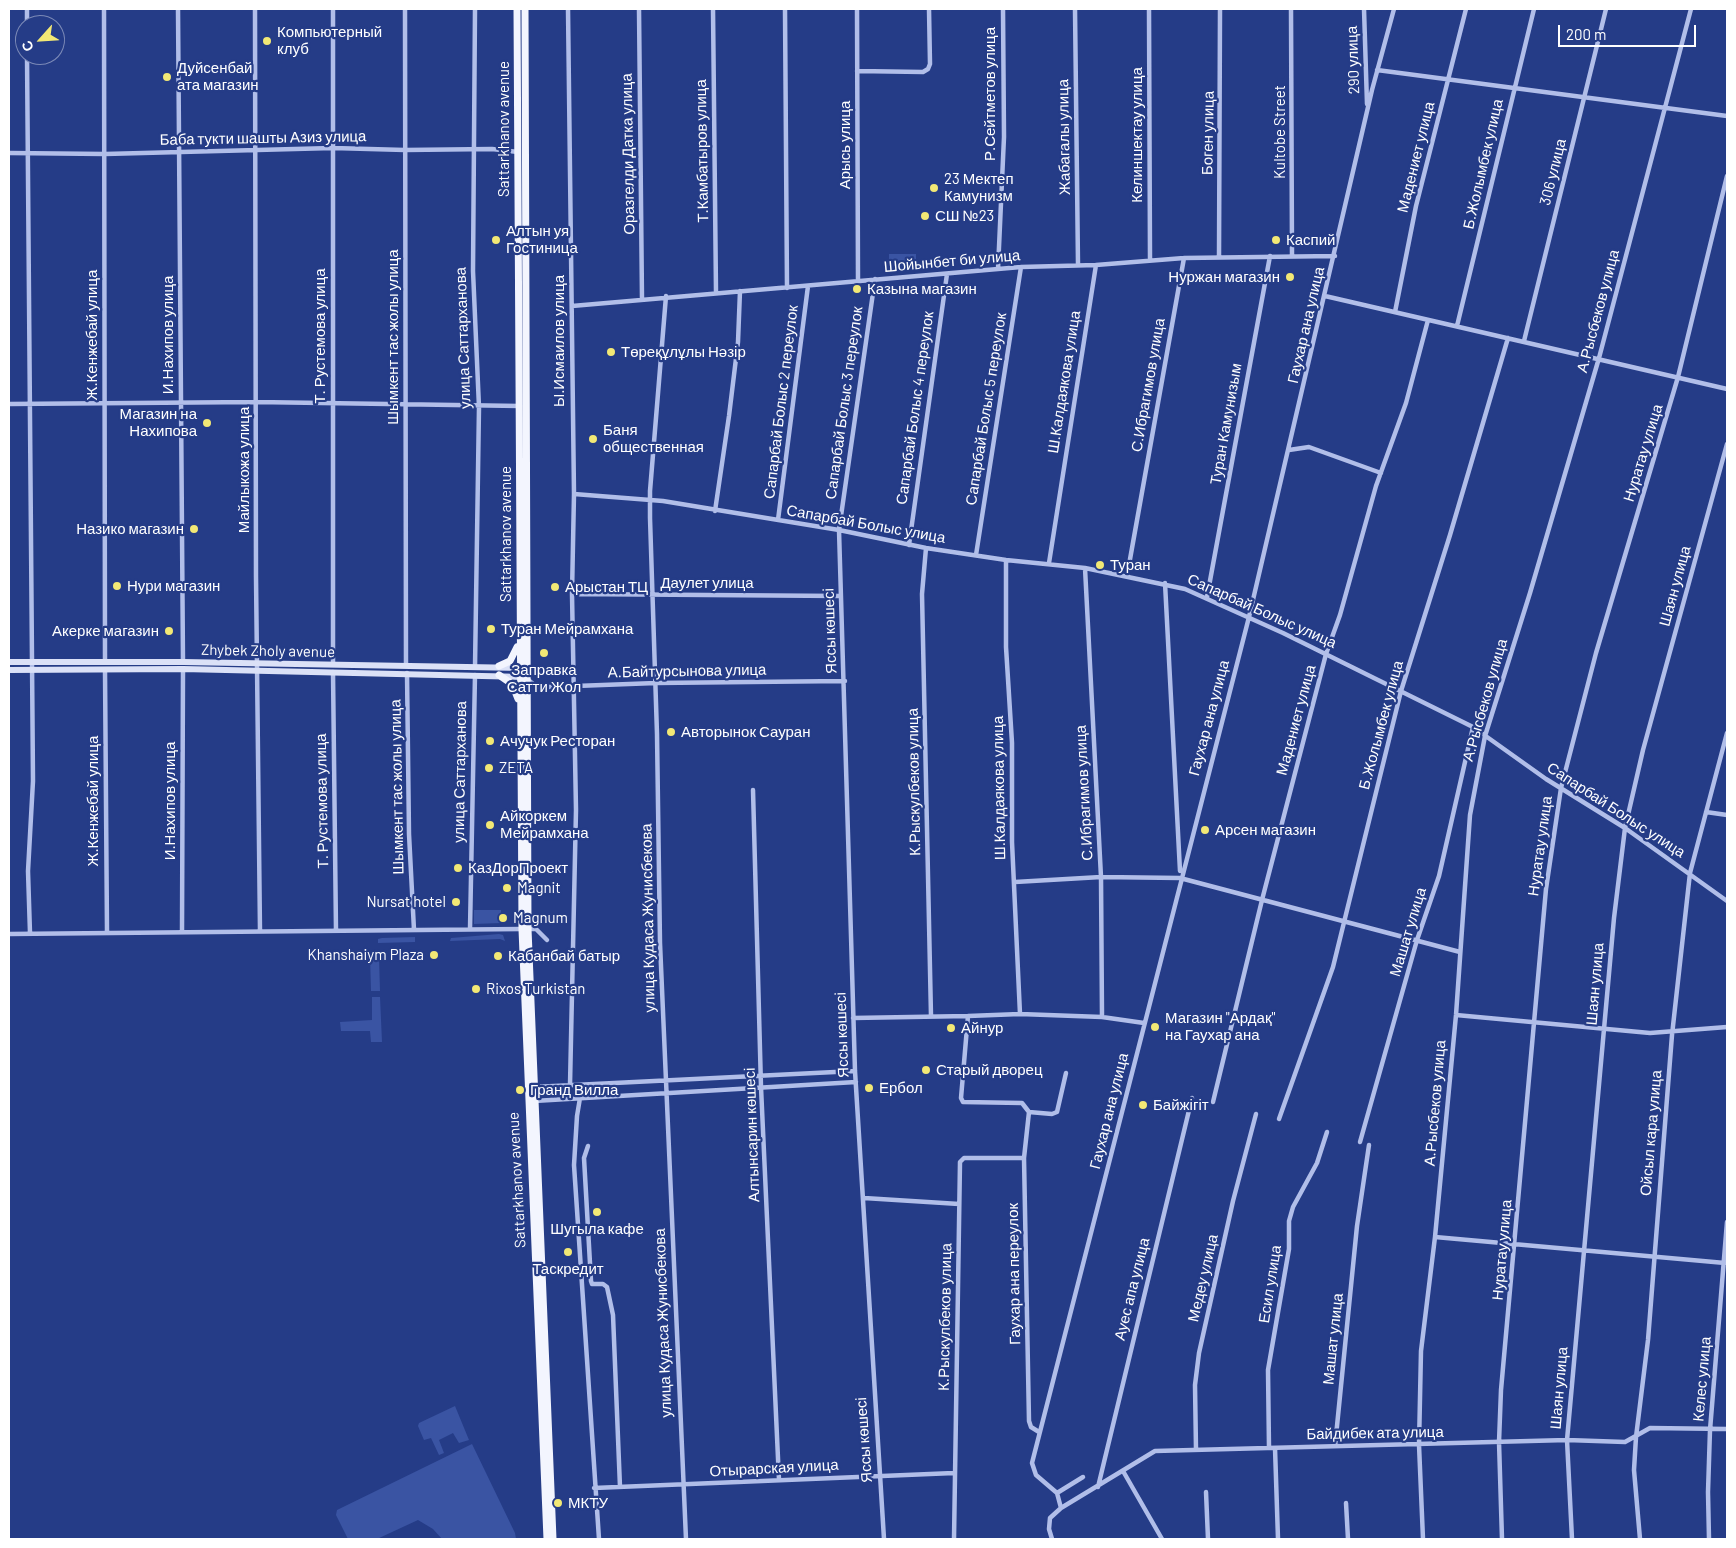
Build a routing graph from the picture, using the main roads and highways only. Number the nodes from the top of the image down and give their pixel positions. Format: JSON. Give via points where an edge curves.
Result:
{"nodes":[{"id":1,"x":517,"y":9,"type":"edge"},
{"id":2,"x":525,"y":9,"type":"edge"},
{"id":3,"x":522,"y":357,"type":"junction"},
{"id":4,"x":523,"y":628,"type":"junction"},
{"id":5,"x":520,"y":637,"type":"junction"},
{"id":6,"x":499,"y":666,"type":"road end"},
{"id":7,"x":525,"y":674,"type":"junction"},
{"id":8,"x":499,"y":675,"type":"road end"},
{"id":9,"x":520,"y":705,"type":"junction"},
{"id":10,"x":525,"y":929,"type":"junction"},
{"id":11,"x":533,"y":1155,"type":"junction"},
{"id":12,"x":546,"y":1539,"type":"edge"},
{"id":13,"x":553,"y":1539,"type":"edge"}],
"edges":[{"from":1,"to":3,"type":"main road","name":"Sattarkhanov avenue"},
{"from":2,"to":3,"type":"main road","name":"Sattarkhanov avenue"},
{"from":3,"to":4,"type":"main road","name":"Sattarkhanov avenue"},
{"from":4,"to":5,"type":"main road","name":"Sattarkhanov avenue"},
{"from":4,"to":7,"type":"main road","name":"Sattarkhanov avenue"},
{"from":5,"to":6,"type":"main road","via":[[512,658]]},
{"from":5,"to":7,"type":"main road","name":"Sattarkhanov avenue"},
{"from":7,"to":9,"type":"main road","name":"Sattarkhanov avenue"},
{"from":7,"to":10,"type":"main road","name":"Sattarkhanov avenue"},
{"from":8,"to":9,"type":"main road","via":[[512,684]]},
{"from":9,"to":10,"type":"main road","name":"Sattarkhanov avenue"},
{"from":10,"to":11,"type":"main road","name":"Sattarkhanov avenue"},
{"from":11,"to":12,"type":"main road","name":"Sattarkhanov avenue"},
{"from":11,"to":13,"type":"main road","name":"Sattarkhanov avenue"}]}
